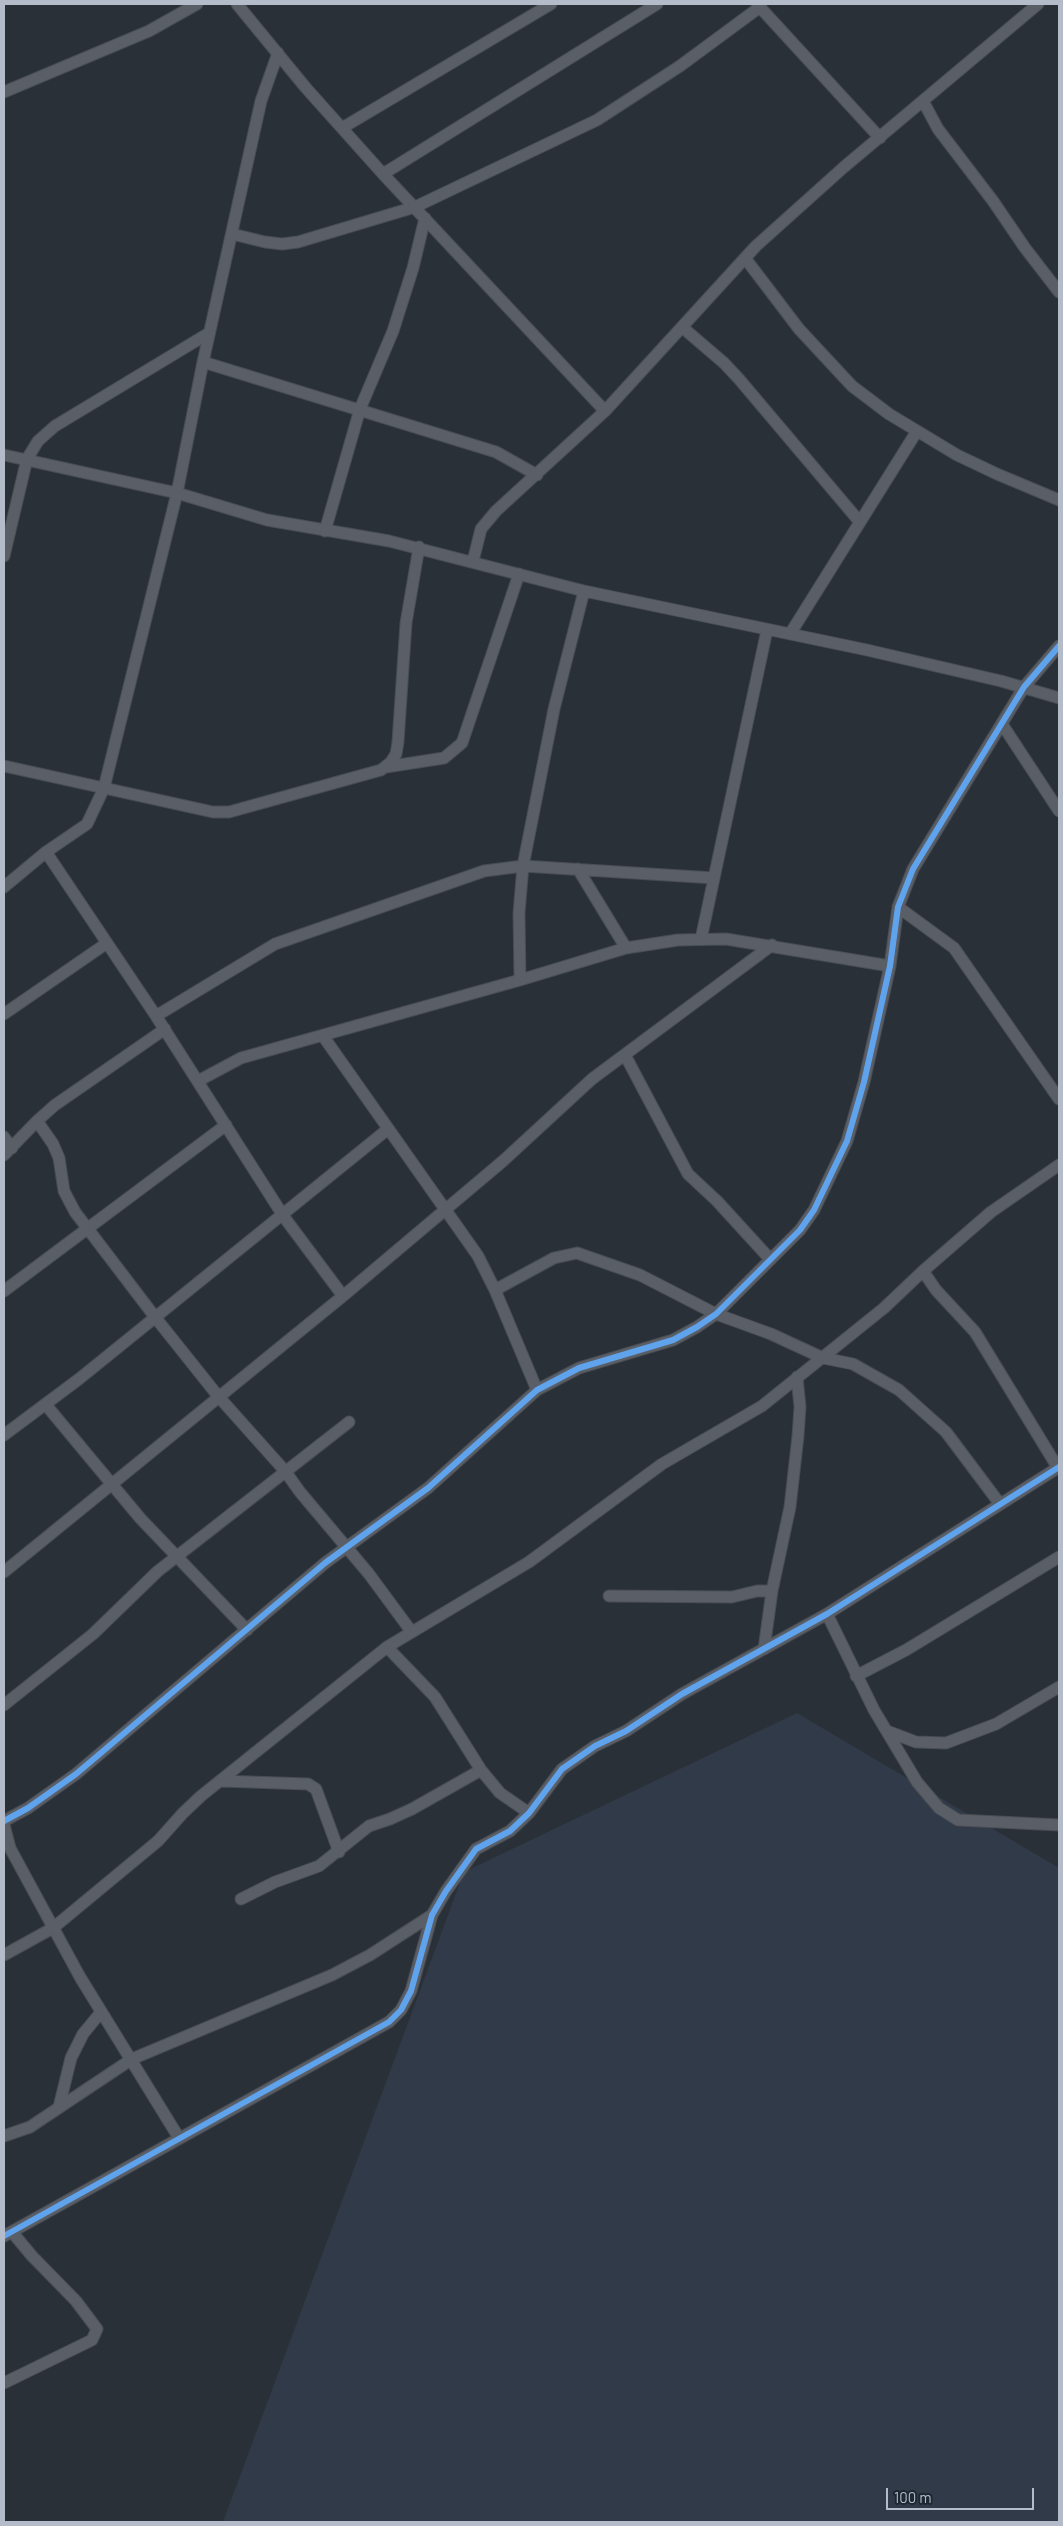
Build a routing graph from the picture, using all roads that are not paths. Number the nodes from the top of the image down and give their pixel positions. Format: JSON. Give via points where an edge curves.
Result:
{"nodes":[{"id":1,"x":197,"y":4,"type":"edge"},
{"id":2,"x":237,"y":4,"type":"edge"},
{"id":3,"x":551,"y":4,"type":"edge"},
{"id":4,"x":657,"y":4,"type":"edge"},
{"id":5,"x":1038,"y":4,"type":"edge"},
{"id":6,"x":758,"y":5,"type":"edge"},
{"id":7,"x":278,"y":53,"type":"junction"},
{"id":8,"x":4,"y":92,"type":"edge"},
{"id":9,"x":923,"y":101,"type":"junction"},
{"id":10,"x":342,"y":128,"type":"junction"},
{"id":11,"x":880,"y":138,"type":"junction"},
{"id":12,"x":383,"y":174,"type":"junction"},
{"id":13,"x":415,"y":207,"type":"junction"},
{"id":14,"x":425,"y":218,"type":"junction"},
{"id":15,"x":232,"y":234,"type":"junction"},
{"id":16,"x":745,"y":258,"type":"junction"},
{"id":17,"x":1059,"y":292,"type":"edge"},
{"id":18,"x":682,"y":327,"type":"junction"},
{"id":19,"x":209,"y":333,"type":"junction"},
{"id":20,"x":203,"y":362,"type":"junction"},
{"id":21,"x":360,"y":409,"type":"junction"},
{"id":22,"x":605,"y":412,"type":"junction"},
{"id":23,"x":917,"y":430,"type":"junction"},
{"id":24,"x":4,"y":455,"type":"edge"},
{"id":25,"x":27,"y":460,"type":"junction"},
{"id":26,"x":537,"y":475,"type":"junction"},
{"id":27,"x":177,"y":493,"type":"junction"},
{"id":28,"x":1059,"y":500,"type":"edge"},
{"id":29,"x":859,"y":521,"type":"junction"},
{"id":30,"x":325,"y":531,"type":"junction"},
{"id":31,"x":418,"y":547,"type":"junction"},
{"id":32,"x":4,"y":556,"type":"edge"},
{"id":33,"x":473,"y":562,"type":"junction"},
{"id":34,"x":519,"y":574,"type":"junction"},
{"id":35,"x":584,"y":591,"type":"junction"},
{"id":36,"x":767,"y":630,"type":"junction"},
{"id":37,"x":790,"y":634,"type":"junction"},
{"id":38,"x":1059,"y":646,"type":"edge"},
{"id":39,"x":1024,"y":687,"type":"junction"},
{"id":40,"x":1059,"y":698,"type":"edge"},
{"id":41,"x":1002,"y":724,"type":"junction"},
{"id":42,"x":386,"y":767,"type":"junction"},
{"id":43,"x":5,"y":768,"type":"edge"},
{"id":44,"x":104,"y":788,"type":"junction"},
{"id":45,"x":1059,"y":811,"type":"edge"},
{"id":46,"x":46,"y":852,"type":"junction"},
{"id":47,"x":523,"y":866,"type":"junction"},
{"id":48,"x":578,"y":869,"type":"junction"},
{"id":49,"x":714,"y":878,"type":"junction"},
{"id":50,"x":4,"y":888,"type":"edge"},
{"id":51,"x":898,"y":907,"type":"junction"},
{"id":52,"x":701,"y":939,"type":"junction"},
{"id":53,"x":107,"y":943,"type":"junction"},
{"id":54,"x":772,"y":945,"type":"junction"},
{"id":55,"x":626,"y":948,"type":"junction"},
{"id":56,"x":890,"y":966,"type":"junction"},
{"id":57,"x":520,"y":980,"type":"junction"},
{"id":58,"x":4,"y":1014,"type":"edge"},
{"id":59,"x":156,"y":1016,"type":"junction"},
{"id":60,"x":165,"y":1029,"type":"junction"},
{"id":61,"x":323,"y":1036,"type":"junction"},
{"id":62,"x":625,"y":1056,"type":"junction"},
{"id":63,"x":198,"y":1080,"type":"junction"},
{"id":64,"x":1059,"y":1099,"type":"edge"},
{"id":65,"x":37,"y":1120,"type":"junction"},
{"id":66,"x":226,"y":1124,"type":"junction"},
{"id":67,"x":388,"y":1129,"type":"junction"},
{"id":68,"x":4,"y":1137,"type":"edge"},
{"id":69,"x":8,"y":1152,"type":"edge"},
{"id":70,"x":1059,"y":1165,"type":"edge"},
{"id":71,"x":445,"y":1210,"type":"junction"},
{"id":72,"x":283,"y":1215,"type":"junction"},
{"id":73,"x":88,"y":1229,"type":"junction"},
{"id":74,"x":770,"y":1259,"type":"junction"},
{"id":75,"x":923,"y":1271,"type":"junction"},
{"id":76,"x":495,"y":1290,"type":"junction"},
{"id":77,"x":4,"y":1291,"type":"edge"},
{"id":78,"x":343,"y":1296,"type":"junction"},
{"id":79,"x":716,"y":1314,"type":"junction"},
{"id":80,"x":155,"y":1317,"type":"junction"},
{"id":81,"x":823,"y":1358,"type":"junction"},
{"id":82,"x":797,"y":1377,"type":"junction"},
{"id":83,"x":537,"y":1390,"type":"junction"},
{"id":84,"x":218,"y":1396,"type":"junction"},
{"id":85,"x":46,"y":1405,"type":"junction"},
{"id":86,"x":349,"y":1422,"type":"dead end"},
{"id":87,"x":4,"y":1436,"type":"edge"},
{"id":88,"x":1059,"y":1468,"type":"edge"},
{"id":89,"x":285,"y":1471,"type":"junction"},
{"id":90,"x":114,"y":1484,"type":"junction"},
{"id":91,"x":1000,"y":1504,"type":"junction"},
{"id":92,"x":346,"y":1547,"type":"junction"},
{"id":93,"x":177,"y":1555,"type":"junction"},
{"id":94,"x":1059,"y":1557,"type":"edge"},
{"id":95,"x":4,"y":1572,"type":"edge"},
{"id":96,"x":772,"y":1591,"type":"junction"},
{"id":97,"x":608,"y":1596,"type":"dead end"},
{"id":98,"x":826,"y":1614,"type":"junction"},
{"id":99,"x":247,"y":1630,"type":"junction"},
{"id":100,"x":411,"y":1631,"type":"junction"},
{"id":101,"x":387,"y":1647,"type":"junction"},
{"id":102,"x":764,"y":1649,"type":"junction"},
{"id":103,"x":856,"y":1676,"type":"junction"},
{"id":104,"x":1059,"y":1687,"type":"edge"},
{"id":105,"x":4,"y":1705,"type":"edge"},
{"id":106,"x":887,"y":1731,"type":"junction"},
{"id":107,"x":481,"y":1770,"type":"junction"},
{"id":108,"x":220,"y":1781,"type":"junction"},
{"id":109,"x":528,"y":1813,"type":"junction"},
{"id":110,"x":4,"y":1823,"type":"edge"},
{"id":111,"x":1059,"y":1825,"type":"edge"},
{"id":112,"x":339,"y":1852,"type":"junction"},
{"id":113,"x":242,"y":1899,"type":"dead end"},
{"id":114,"x":432,"y":1915,"type":"junction"},
{"id":115,"x":53,"y":1928,"type":"junction"},
{"id":116,"x":4,"y":1955,"type":"edge"},
{"id":117,"x":101,"y":2012,"type":"junction"},
{"id":118,"x":132,"y":2059,"type":"junction"},
{"id":119,"x":59,"y":2107,"type":"junction"},
{"id":120,"x":5,"y":2134,"type":"edge"},
{"id":121,"x":179,"y":2138,"type":"junction"},
{"id":122,"x":8,"y":2234,"type":"edge"},
{"id":123,"x":4,"y":2383,"type":"edge"}],
"edges":[{"from":1,"to":8,"type":"street","via":[[149,31]]},
{"from":2,"to":7,"type":"street"},
{"from":3,"to":10,"type":"street"},
{"from":4,"to":12,"type":"street"},
{"from":5,"to":9,"type":"street"},
{"from":6,"to":11,"type":"street"},
{"from":6,"to":13,"type":"street","via":[[680,66],[596,120]]},
{"from":7,"to":10,"type":"street"},
{"from":7,"to":15,"type":"street","via":[[261,101]]},
{"from":9,"to":11,"type":"street"},
{"from":9,"to":17,"type":"street","via":[[938,129]]},
{"from":10,"to":12,"type":"street"},
{"from":11,"to":16,"type":"street","via":[[809,197]]},
{"from":12,"to":13,"type":"street"},
{"from":13,"to":14,"type":"street"},
{"from":13,"to":15,"type":"street","via":[[298,242],[282,244]]},
{"from":14,"to":21,"type":"street","via":[[393,331]]},
{"from":14,"to":22,"type":"street"},
{"from":15,"to":19,"type":"street"},
{"from":16,"to":18,"type":"street"},
{"from":16,"to":23,"type":"street","via":[[799,329],[852,386]]},
{"from":18,"to":22,"type":"street"},
{"from":18,"to":29,"type":"street","via":[[724,363]]},
{"from":19,"to":20,"type":"street"},
{"from":19,"to":25,"type":"street","via":[[54,426],[38,441]]},
{"from":20,"to":21,"type":"street"},
{"from":20,"to":27,"type":"street"},
{"from":21,"to":26,"type":"street","via":[[496,452]]},
{"from":21,"to":30,"type":"street"},
{"from":22,"to":26,"type":"street"},
{"from":23,"to":28,"type":"street","via":[[988,470]]},
{"from":23,"to":29,"type":"street"},
{"from":24,"to":25,"type":"street"},
{"from":25,"to":27,"type":"street"},
{"from":25,"to":32,"type":"street"},
{"from":26,"to":33,"type":"street","via":[[496,511],[481,529]]},
{"from":27,"to":30,"type":"street","via":[[268,520]]},
{"from":27,"to":44,"type":"street"},
{"from":29,"to":37,"type":"street"},
{"from":30,"to":31,"type":"street"},
{"from":31,"to":33,"type":"street"},
{"from":31,"to":42,"type":"street","via":[[406,623],[398,742],[396,754]]},
{"from":33,"to":34,"type":"street"},
{"from":34,"to":35,"type":"street"},
{"from":34,"to":42,"type":"street","via":[[462,743],[444,758]]},
{"from":35,"to":36,"type":"street"},
{"from":35,"to":47,"type":"street","via":[[554,709]]},
{"from":36,"to":37,"type":"street"},
{"from":36,"to":49,"type":"street"},
{"from":37,"to":39,"type":"street"},
{"from":38,"to":39,"type":"street"},
{"from":39,"to":40,"type":"street"},
{"from":39,"to":41,"type":"street"},
{"from":41,"to":45,"type":"street"},
{"from":41,"to":51,"type":"street","via":[[913,869]]},
{"from":42,"to":44,"type":"street","via":[[229,812],[213,812]]},
{"from":43,"to":44,"type":"street"},
{"from":44,"to":46,"type":"street","via":[[87,824]]},
{"from":46,"to":50,"type":"street"},
{"from":46,"to":53,"type":"street"},
{"from":47,"to":48,"type":"street"},
{"from":47,"to":57,"type":"street","via":[[519,913]]},
{"from":47,"to":59,"type":"street","via":[[484,871],[275,944]]},
{"from":48,"to":49,"type":"street"},
{"from":48,"to":55,"type":"street"},
{"from":49,"to":52,"type":"street"},
{"from":51,"to":56,"type":"street"},
{"from":51,"to":64,"type":"street","via":[[954,948]]},
{"from":52,"to":54,"type":"street"},
{"from":52,"to":55,"type":"street"},
{"from":53,"to":58,"type":"street"},
{"from":53,"to":59,"type":"street"},
{"from":54,"to":56,"type":"street"},
{"from":54,"to":62,"type":"street"},
{"from":55,"to":57,"type":"street"},
{"from":56,"to":74,"type":"street","via":[[864,1082],[847,1140],[814,1210],[800,1230]]},
{"from":57,"to":61,"type":"street"},
{"from":59,"to":60,"type":"street"},
{"from":60,"to":63,"type":"street"},
{"from":60,"to":65,"type":"street"},
{"from":61,"to":63,"type":"street","via":[[241,1058]]},
{"from":61,"to":67,"type":"street"},
{"from":62,"to":71,"type":"street","via":[[592,1080]]},
{"from":62,"to":74,"type":"street","via":[[688,1174],[717,1200]]},
{"from":63,"to":66,"type":"street"},
{"from":65,"to":69,"type":"street"},
{"from":65,"to":73,"type":"street","via":[[53,1144],[64,1191]]},
{"from":66,"to":72,"type":"street"},
{"from":66,"to":73,"type":"street"},
{"from":67,"to":71,"type":"street"},
{"from":67,"to":72,"type":"street"},
{"from":68,"to":69,"type":"street"},
{"from":70,"to":75,"type":"street","via":[[991,1212]]},
{"from":71,"to":76,"type":"street","via":[[478,1256]]},
{"from":71,"to":78,"type":"street"},
{"from":72,"to":78,"type":"street"},
{"from":72,"to":80,"type":"street"},
{"from":73,"to":77,"type":"street"},
{"from":73,"to":80,"type":"street"},
{"from":74,"to":79,"type":"street"},
{"from":75,"to":81,"type":"street"},
{"from":75,"to":88,"type":"street","via":[[975,1332]]},
{"from":76,"to":79,"type":"street","via":[[554,1258],[577,1253],[640,1276]]},
{"from":76,"to":83,"type":"street"},
{"from":78,"to":84,"type":"street"},
{"from":79,"to":81,"type":"street"},
{"from":79,"to":83,"type":"street","via":[[673,1340],[579,1368]]},
{"from":80,"to":84,"type":"street"},
{"from":80,"to":85,"type":"street"},
{"from":81,"to":82,"type":"street"},
{"from":81,"to":91,"type":"street","via":[[853,1364],[899,1390],[946,1432]]},
{"from":82,"to":96,"type":"street","via":[[800,1407],[792,1484]]},
{"from":82,"to":100,"type":"street","via":[[762,1406],[649,1473],[529,1562]]},
{"from":83,"to":92,"type":"street","via":[[428,1488]]},
{"from":84,"to":89,"type":"street"},
{"from":84,"to":90,"type":"street"},
{"from":85,"to":87,"type":"street"},
{"from":85,"to":90,"type":"street"},
{"from":86,"to":89,"type":"street"},
{"from":88,"to":91,"type":"street"},
{"from":89,"to":92,"type":"street"},
{"from":89,"to":93,"type":"street"},
{"from":90,"to":93,"type":"street","via":[[140,1518]]},
{"from":90,"to":95,"type":"street"},
{"from":91,"to":98,"type":"street"},
{"from":92,"to":99,"type":"street"},
{"from":92,"to":100,"type":"street"},
{"from":93,"to":99,"type":"street"},
{"from":93,"to":105,"type":"street","via":[[93,1634]]},
{"from":94,"to":103,"type":"street","via":[[913,1646]]},
{"from":96,"to":97,"type":"street","via":[[732,1597]]},
{"from":96,"to":102,"type":"street"},
{"from":98,"to":102,"type":"street"},
{"from":98,"to":103,"type":"street"},
{"from":99,"to":110,"type":"street","via":[[76,1774]]},
{"from":100,"to":101,"type":"street"},
{"from":101,"to":107,"type":"street","via":[[434,1697]]},
{"from":101,"to":108,"type":"street"},
{"from":102,"to":109,"type":"street","via":[[595,1746],[562,1769]]},
{"from":103,"to":106,"type":"street"},
{"from":104,"to":106,"type":"street","via":[[996,1724],[946,1743],[916,1742]]},
{"from":106,"to":111,"type":"street","via":[[917,1782],[939,1808],[958,1820]]},
{"from":107,"to":109,"type":"street","via":[[500,1793]]},
{"from":107,"to":112,"type":"street","via":[[412,1809],[358,1832]]},
{"from":108,"to":112,"type":"street","via":[[312,1786],[316,1789]]},
{"from":108,"to":115,"type":"street","via":[[183,1812],[158,1841]]},
{"from":109,"to":114,"type":"street","via":[[510,1831],[476,1849]]},
{"from":110,"to":115,"type":"street","via":[[10,1848]]},
{"from":112,"to":113,"type":"street","via":[[319,1866],[275,1882]]},
{"from":114,"to":118,"type":"street","via":[[370,1956]]},
{"from":114,"to":121,"type":"street","via":[[411,1991],[401,2010],[389,2022]]},
{"from":115,"to":116,"type":"street"},
{"from":115,"to":117,"type":"street"},
{"from":117,"to":118,"type":"street"},
{"from":117,"to":119,"type":"street","via":[[71,2058]]},
{"from":118,"to":119,"type":"street"},
{"from":118,"to":121,"type":"street"},
{"from":119,"to":120,"type":"street","via":[[30,2127]]},
{"from":121,"to":122,"type":"street"},
{"from":122,"to":123,"type":"street","via":[[76,2301],[97,2329],[92,2340]]}]}
